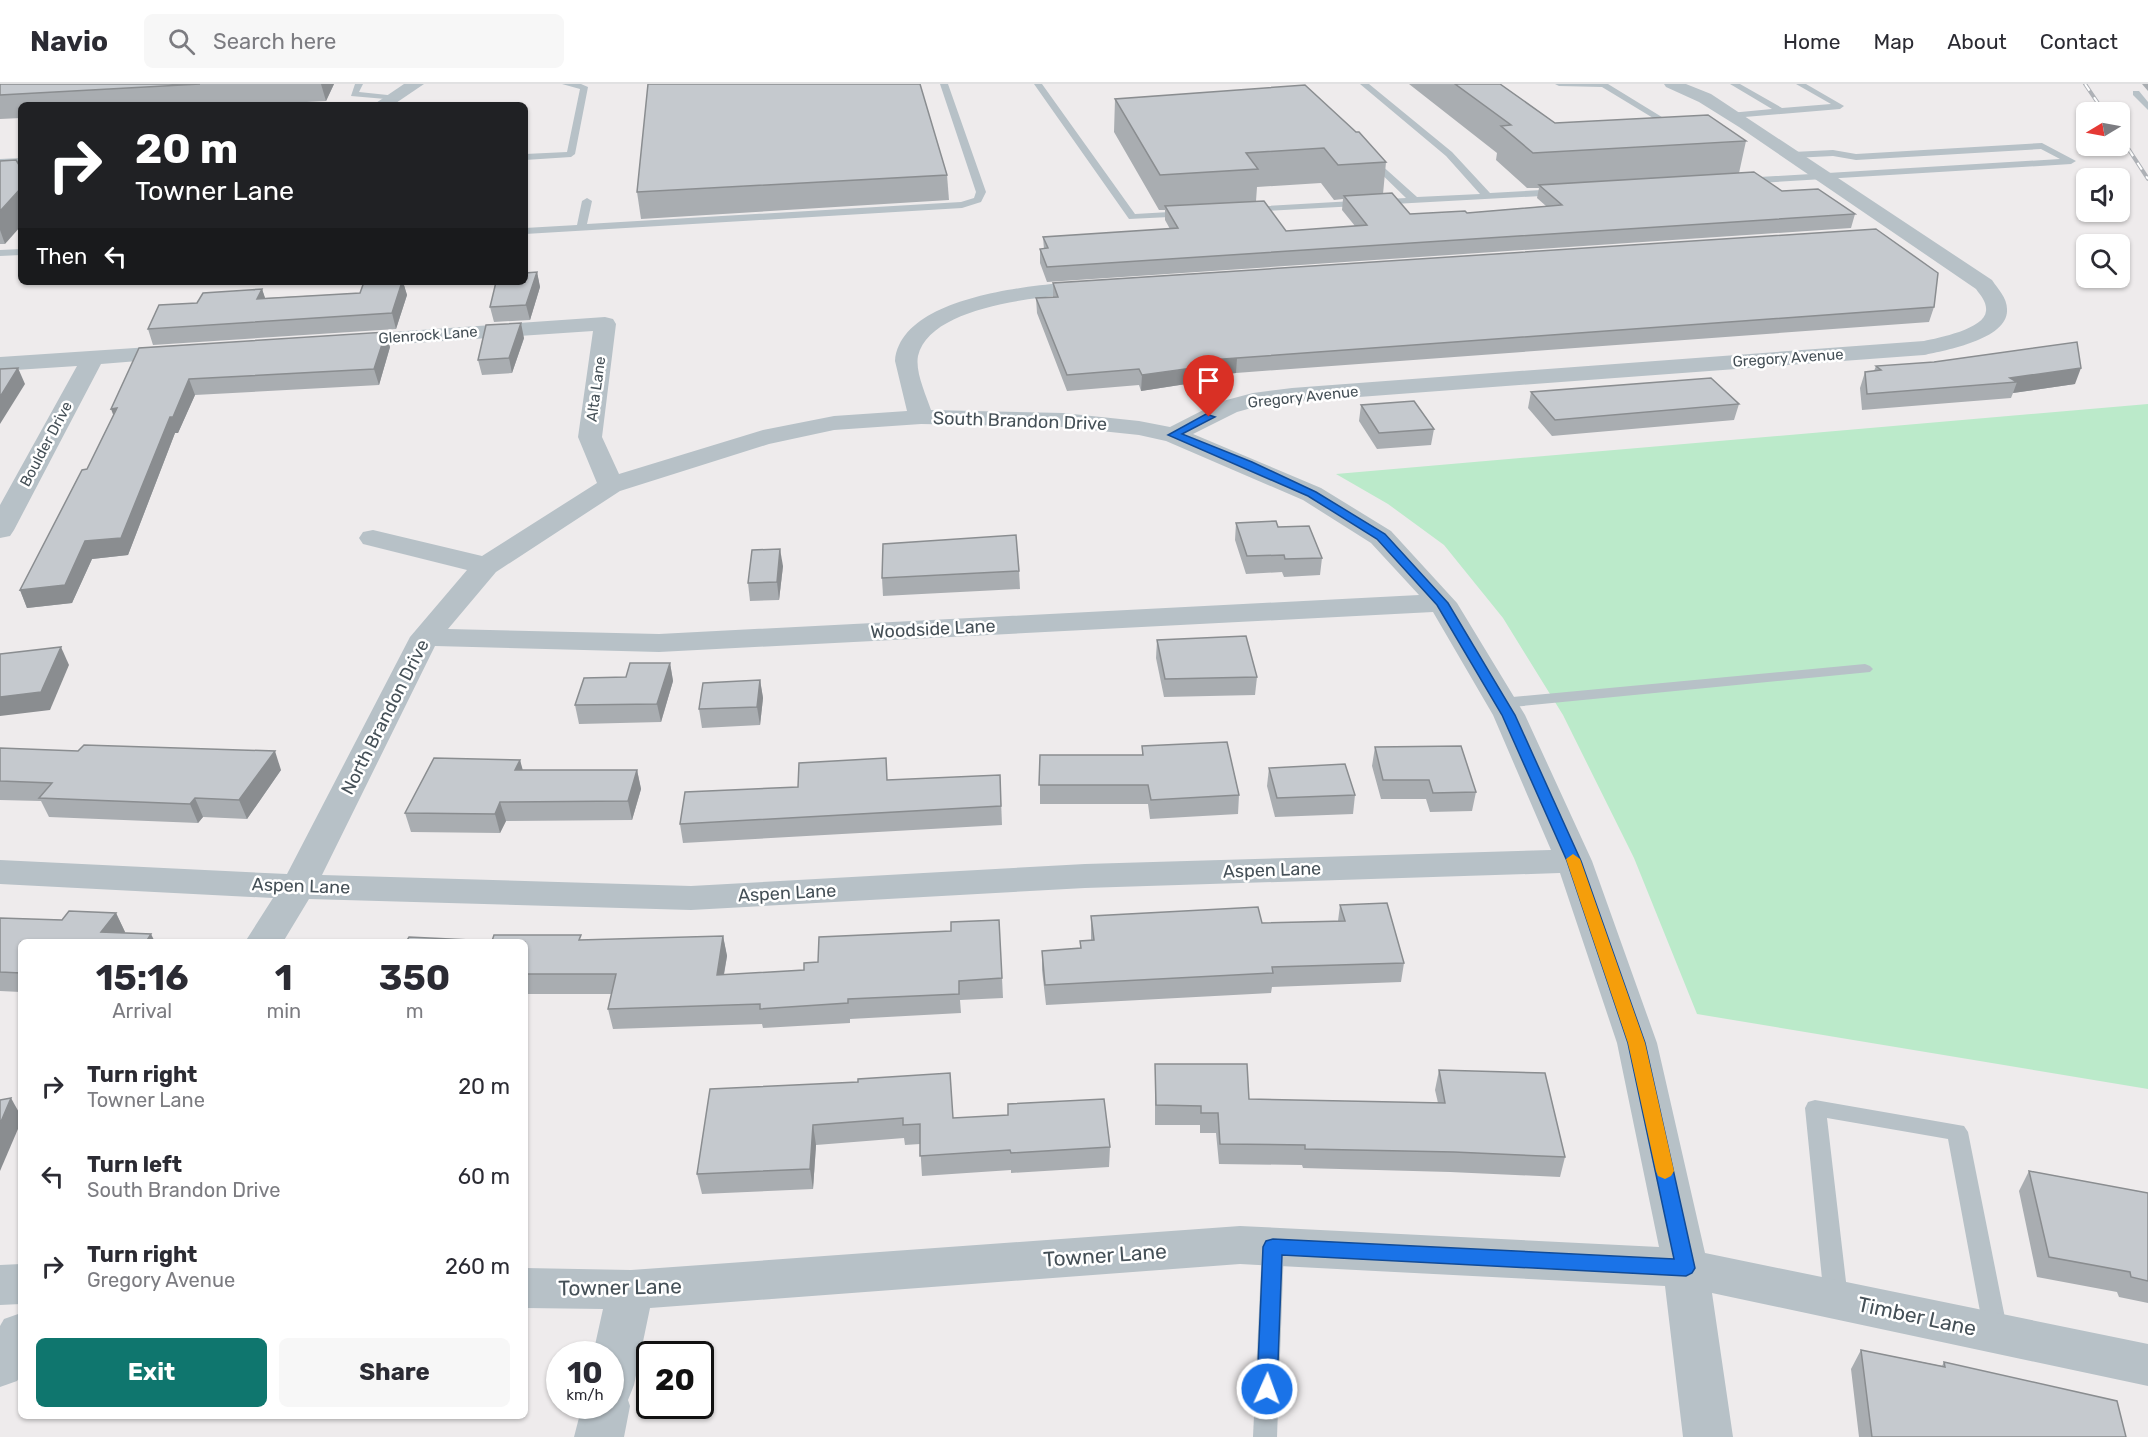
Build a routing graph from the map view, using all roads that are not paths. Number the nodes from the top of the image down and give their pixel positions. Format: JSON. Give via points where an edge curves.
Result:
{"nodes":[{"id":1,"x":358,"y":84,"type":"edge"},
{"id":2,"x":416,"y":84,"type":"edge"},
{"id":3,"x":566,"y":84,"type":"edge"},
{"id":4,"x":944,"y":84,"type":"edge"},
{"id":5,"x":1038,"y":84,"type":"edge"},
{"id":6,"x":1364,"y":84,"type":"edge"},
{"id":7,"x":1559,"y":84,"type":"edge"},
{"id":8,"x":1672,"y":84,"type":"edge"},
{"id":9,"x":1734,"y":84,"type":"edge"},
{"id":10,"x":1800,"y":84,"type":"edge"},
{"id":11,"x":1603,"y":85,"type":"edge"},
{"id":12,"x":2136,"y":93,"type":"dead end"},
{"id":13,"x":389,"y":101,"type":"edge"},
{"id":14,"x":2148,"y":107,"type":"edge"},
{"id":15,"x":1781,"y":111,"type":"junction"},
{"id":16,"x":1733,"y":115,"type":"junction"},
{"id":17,"x":1666,"y":122,"type":"edge"},
{"id":18,"x":1358,"y":146,"type":"edge"},
{"id":19,"x":1793,"y":155,"type":"junction"},
{"id":20,"x":528,"y":157,"type":"edge"},
{"id":21,"x":18,"y":163,"type":"edge"},
{"id":22,"x":0,"y":164,"type":"edge"},
{"id":23,"x":1825,"y":176,"type":"junction"},
{"id":24,"x":1732,"y":182,"type":"edge"},
{"id":25,"x":1569,"y":191,"type":"edge"},
{"id":26,"x":1487,"y":196,"type":"junction"},
{"id":27,"x":587,"y":201,"type":"dead end"},
{"id":28,"x":1414,"y":201,"type":"junction"},
{"id":29,"x":1238,"y":211,"type":"edge"},
{"id":30,"x":1203,"y":213,"type":"edge"},
{"id":31,"x":582,"y":227,"type":"junction"},
{"id":32,"x":528,"y":231,"type":"edge"},
{"id":33,"x":1909,"y":233,"type":"junction"},
{"id":34,"x":1874,"y":236,"type":"edge"},
{"id":35,"x":18,"y":252,"type":"edge"},
{"id":36,"x":2,"y":253,"type":"dead end"},
{"id":37,"x":1118,"y":285,"type":"edge"},
{"id":38,"x":605,"y":324,"type":"joint"},
{"id":39,"x":319,"y":342,"type":"edge"},
{"id":40,"x":200,"y":350,"type":"edge"},
{"id":41,"x":93,"y":357,"type":"junction"},
{"id":42,"x":0,"y":364,"type":"edge"},
{"id":43,"x":921,"y":417,"type":"junction"},
{"id":44,"x":1173,"y":435,"type":"junction"},
{"id":45,"x":611,"y":485,"type":"junction"},
{"id":46,"x":0,"y":530,"type":"edge"},
{"id":47,"x":373,"y":538,"type":"dead end"},
{"id":48,"x":486,"y":566,"type":"junction"},
{"id":49,"x":1442,"y":603,"type":"junction"},
{"id":50,"x":425,"y":637,"type":"junction"},
{"id":51,"x":1865,"y":669,"type":"dead end"},
{"id":52,"x":1502,"y":703,"type":"junction"},
{"id":53,"x":1574,"y":861,"type":"junction"},
{"id":54,"x":0,"y":872,"type":"edge"},
{"id":55,"x":298,"y":887,"type":"junction"},
{"id":56,"x":266,"y":939,"type":"edge"},
{"id":57,"x":1273,"y":1247,"type":"junction"},
{"id":58,"x":1686,"y":1268,"type":"junction"},
{"id":59,"x":18,"y":1284,"type":"edge"},
{"id":60,"x":0,"y":1285,"type":"edge"},
{"id":61,"x":528,"y":1288,"type":"edge"},
{"id":62,"x":632,"y":1290,"type":"junction"},
{"id":63,"x":1836,"y":1299,"type":"junction"},
{"id":64,"x":1996,"y":1333,"type":"junction"},
{"id":65,"x":18,"y":1339,"type":"edge"},
{"id":66,"x":620,"y":1341,"type":"edge"},
{"id":67,"x":2148,"y":1365,"type":"edge"},
{"id":68,"x":0,"y":1366,"type":"edge"},
{"id":69,"x":603,"y":1419,"type":"edge"},
{"id":70,"x":599,"y":1437,"type":"edge"},
{"id":71,"x":1265,"y":1437,"type":"edge"},
{"id":72,"x":1708,"y":1437,"type":"edge"}],
"edges":[{"from":1,"to":13,"type":"lane","via":[[354,94]]},
{"from":2,"to":13,"type":"street"},
{"from":3,"to":20,"type":"lane","via":[[584,87],[571,154]]},
{"from":4,"to":31,"type":"lane","via":[[981,192],[978,200],[962,205]]},
{"from":5,"to":30,"type":"lane","via":[[1132,217]]},
{"from":6,"to":26,"type":"lane","via":[[1449,154]]},
{"from":7,"to":11,"type":"lane"},
{"from":8,"to":16,"type":"street","name":"Gregory Avenue"},
{"from":9,"to":15,"type":"lane"},
{"from":10,"to":15,"type":"lane","via":[[1840,106]]},
{"from":11,"to":17,"type":"lane"},
{"from":12,"to":14,"type":"lane"},
{"from":15,"to":16,"type":"lane"},
{"from":16,"to":19,"type":"street","name":"Gregory Avenue"},
{"from":18,"to":28,"type":"lane"},
{"from":19,"to":23,"type":"street","name":"Gregory Avenue"},
{"from":19,"to":23,"type":"lane","via":[[1833,153],[1856,157],[2042,146],[2071,161]]},
{"from":21,"to":22,"type":"street"},
{"from":23,"to":24,"type":"lane"},
{"from":23,"to":33,"type":"street","name":"Gregory Avenue"},
{"from":25,"to":26,"type":"lane"},
{"from":26,"to":28,"type":"lane"},
{"from":27,"to":31,"type":"lane"},
{"from":28,"to":29,"type":"lane"},
{"from":31,"to":32,"type":"lane"},
{"from":33,"to":34,"type":"street"},
{"from":33,"to":44,"type":"street","name":"Gregory Avenue","via":[[1984,285],[1997,310],[1984,328],[1924,348],[1253,400],[1228,407]]},
{"from":35,"to":36,"type":"lane"},
{"from":37,"to":43,"type":"street","via":[[995,298],[933,323],[914,340],[907,356]]},
{"from":38,"to":39,"type":"street","name":"Glenrock Lane"},
{"from":38,"to":45,"type":"street","name":"Alta Lane","via":[[590,437]]},
{"from":40,"to":41,"type":"street"},
{"from":41,"to":42,"type":"street"},
{"from":41,"to":46,"type":"street","name":"Boulder Drive"},
{"from":43,"to":44,"type":"street","name":"South Brandon Drive","via":[[1063,420]]},
{"from":43,"to":45,"type":"street","name":"North Brandon Drive","via":[[834,423],[764,438]]},
{"from":44,"to":49,"type":"street","name":"South Brandon Drive","via":[[1312,494],[1381,537]]},
{"from":45,"to":48,"type":"street","name":"North Brandon Drive"},
{"from":47,"to":48,"type":"street"},
{"from":48,"to":50,"type":"street","name":"North Brandon Drive"},
{"from":49,"to":50,"type":"street","name":"Woodside Lane","via":[[658,643]]},
{"from":49,"to":52,"type":"street","name":"South Brandon Drive"},
{"from":50,"to":55,"type":"street","name":"North Brandon Drive"},
{"from":51,"to":52,"type":"lane"},
{"from":52,"to":53,"type":"street","name":"South Brandon Drive"},
{"from":53,"to":55,"type":"street","name":"Aspen Lane","via":[[1085,876],[691,898]]},
{"from":53,"to":58,"type":"street","name":"South Brandon Drive","via":[[1637,1043]]},
{"from":54,"to":55,"type":"street","name":"Aspen Lane"},
{"from":55,"to":56,"type":"street","name":"North Brandon Drive"},
{"from":57,"to":58,"type":"street","name":"Towner Lane"},
{"from":57,"to":62,"type":"street","name":"Towner Lane","via":[[1240,1245]]},
{"from":57,"to":71,"type":"lane"},
{"from":58,"to":63,"type":"street","name":"Timber Lane"},
{"from":58,"to":72,"type":"street","name":"South Brandon Drive"},
{"from":59,"to":60,"type":"street"},
{"from":61,"to":62,"type":"street","name":"Towner Lane"},
{"from":62,"to":66,"type":"street"},
{"from":63,"to":64,"type":"street","name":"Timber Lane"},
{"from":63,"to":64,"type":"lane","via":[[1815,1108],[1957,1132]]},
{"from":64,"to":67,"type":"street","name":"Timber Lane"},
{"from":65,"to":68,"type":"street"},
{"from":69,"to":70,"type":"street"}]}
